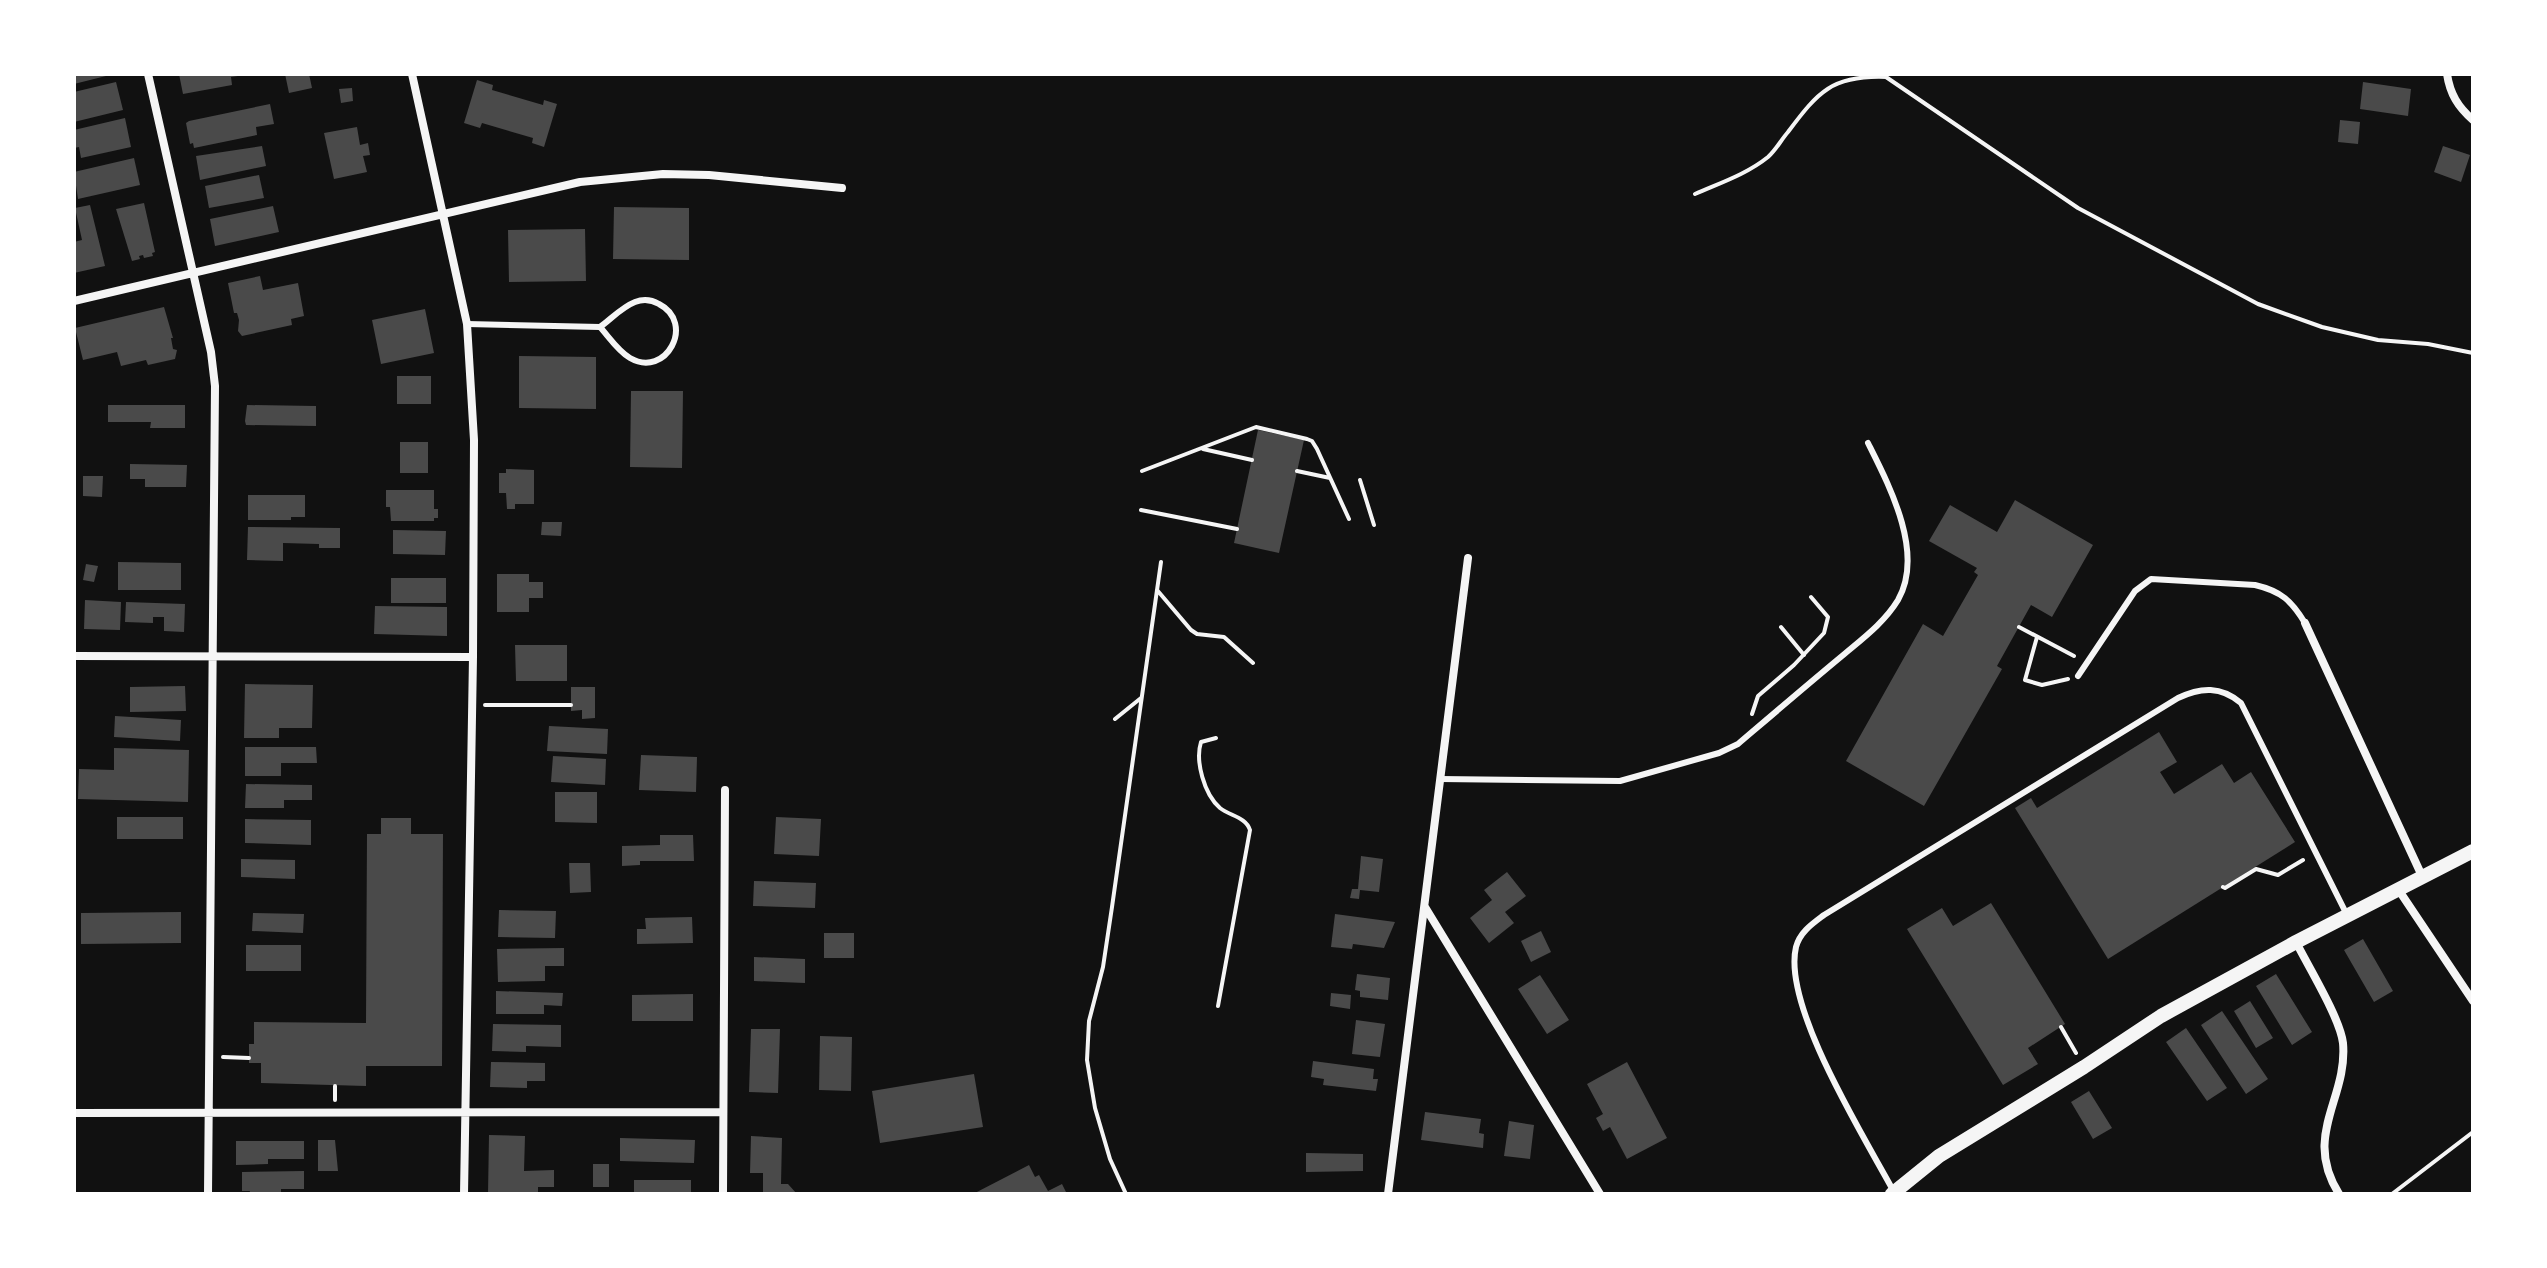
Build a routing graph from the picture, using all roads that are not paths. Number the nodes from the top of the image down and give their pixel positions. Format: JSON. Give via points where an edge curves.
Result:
{"nodes":[{"id":1,"x":148,"y":74,"type":"edge"},
{"id":2,"x":412,"y":74,"type":"edge"},
{"id":3,"x":2447,"y":74,"type":"edge"},
{"id":4,"x":2473,"y":120,"type":"edge"},
{"id":5,"x":842,"y":188,"type":"dead end"},
{"id":6,"x":442,"y":215,"type":"junction"},
{"id":7,"x":193,"y":273,"type":"junction"},
{"id":8,"x":74,"y":301,"type":"edge"},
{"id":9,"x":467,"y":324,"type":"junction"},
{"id":10,"x":600,"y":327,"type":"junction"},
{"id":11,"x":1868,"y":443,"type":"dead end"},
{"id":12,"x":1468,"y":558,"type":"dead end"},
{"id":13,"x":2305,"y":623,"type":"joint"},
{"id":14,"x":74,"y":656,"type":"edge"},
{"id":15,"x":213,"y":656,"type":"junction"},
{"id":16,"x":473,"y":657,"type":"junction"},
{"id":17,"x":2078,"y":676,"type":"road end"},
{"id":18,"x":1440,"y":779,"type":"junction"},
{"id":19,"x":725,"y":790,"type":"dead end"},
{"id":20,"x":2473,"y":851,"type":"edge"},
{"id":21,"x":2422,"y":876,"type":"junction"},
{"id":22,"x":2398,"y":889,"type":"junction"},
{"id":23,"x":1425,"y":906,"type":"junction"},
{"id":24,"x":2347,"y":915,"type":"junction"},
{"id":25,"x":2296,"y":942,"type":"junction"},
{"id":26,"x":2473,"y":1001,"type":"edge"},
{"id":27,"x":209,"y":1112,"type":"junction"},
{"id":28,"x":466,"y":1112,"type":"junction"},
{"id":29,"x":723,"y":1112,"type":"junction"},
{"id":30,"x":74,"y":1113,"type":"edge"},
{"id":31,"x":1893,"y":1193,"type":"edge"},
{"id":32,"x":208,"y":1194,"type":"edge"},
{"id":33,"x":464,"y":1194,"type":"edge"},
{"id":34,"x":723,"y":1194,"type":"edge"},
{"id":35,"x":1388,"y":1194,"type":"edge"},
{"id":36,"x":1600,"y":1194,"type":"edge"},
{"id":37,"x":2339,"y":1194,"type":"edge"}],
"edges":[{"from":1,"to":7,"type":"street"},
{"from":2,"to":6,"type":"street"},
{"from":3,"to":4,"type":"street","via":[[2458,106]]},
{"from":5,"to":6,"type":"street","via":[[709,175],[621,177]]},
{"from":6,"to":7,"type":"street"},
{"from":6,"to":9,"type":"street"},
{"from":7,"to":8,"type":"street"},
{"from":7,"to":15,"type":"street","via":[[215,386]]},
{"from":9,"to":10,"type":"lane"},
{"from":9,"to":16,"type":"street","via":[[474,440]]},
{"from":10,"to":10,"type":"lane","via":[[624,354],[642,362],[669,351],[677,332],[664,306],[644,300]]},
{"from":11,"to":18,"type":"lane","via":[[1903,526],[1907,554],[1900,597],[1872,631],[1738,744],[1628,780]]},
{"from":12,"to":18,"type":"street"},
{"from":13,"to":17,"type":"lane","via":[[2287,598],[2268,588],[2151,579],[2135,591]]},
{"from":13,"to":21,"type":"street"},
{"from":14,"to":15,"type":"street"},
{"from":15,"to":16,"type":"street"},
{"from":15,"to":27,"type":"street"},
{"from":16,"to":28,"type":"street"},
{"from":18,"to":23,"type":"street"},
{"from":19,"to":29,"type":"street"},
{"from":20,"to":21,"type":"street"},
{"from":21,"to":22,"type":"street"},
{"from":22,"to":24,"type":"street"},
{"from":22,"to":26,"type":"street"},
{"from":23,"to":35,"type":"street"},
{"from":23,"to":36,"type":"street"},
{"from":24,"to":25,"type":"street"},
{"from":24,"to":31,"type":"lane","via":[[2241,703],[2224,692],[2202,689],[2178,698],[1809,926],[1800,937],[1797,984],[1807,1018],[1823,1060]]},
{"from":25,"to":31,"type":"street","via":[[2161,1016],[1939,1156]]},
{"from":25,"to":37,"type":"street","via":[[2343,1044],[2324,1136],[2330,1180]]},
{"from":27,"to":28,"type":"street"},
{"from":27,"to":30,"type":"street"},
{"from":27,"to":32,"type":"street"},
{"from":28,"to":29,"type":"street"},
{"from":28,"to":33,"type":"street"},
{"from":29,"to":34,"type":"street"}]}
